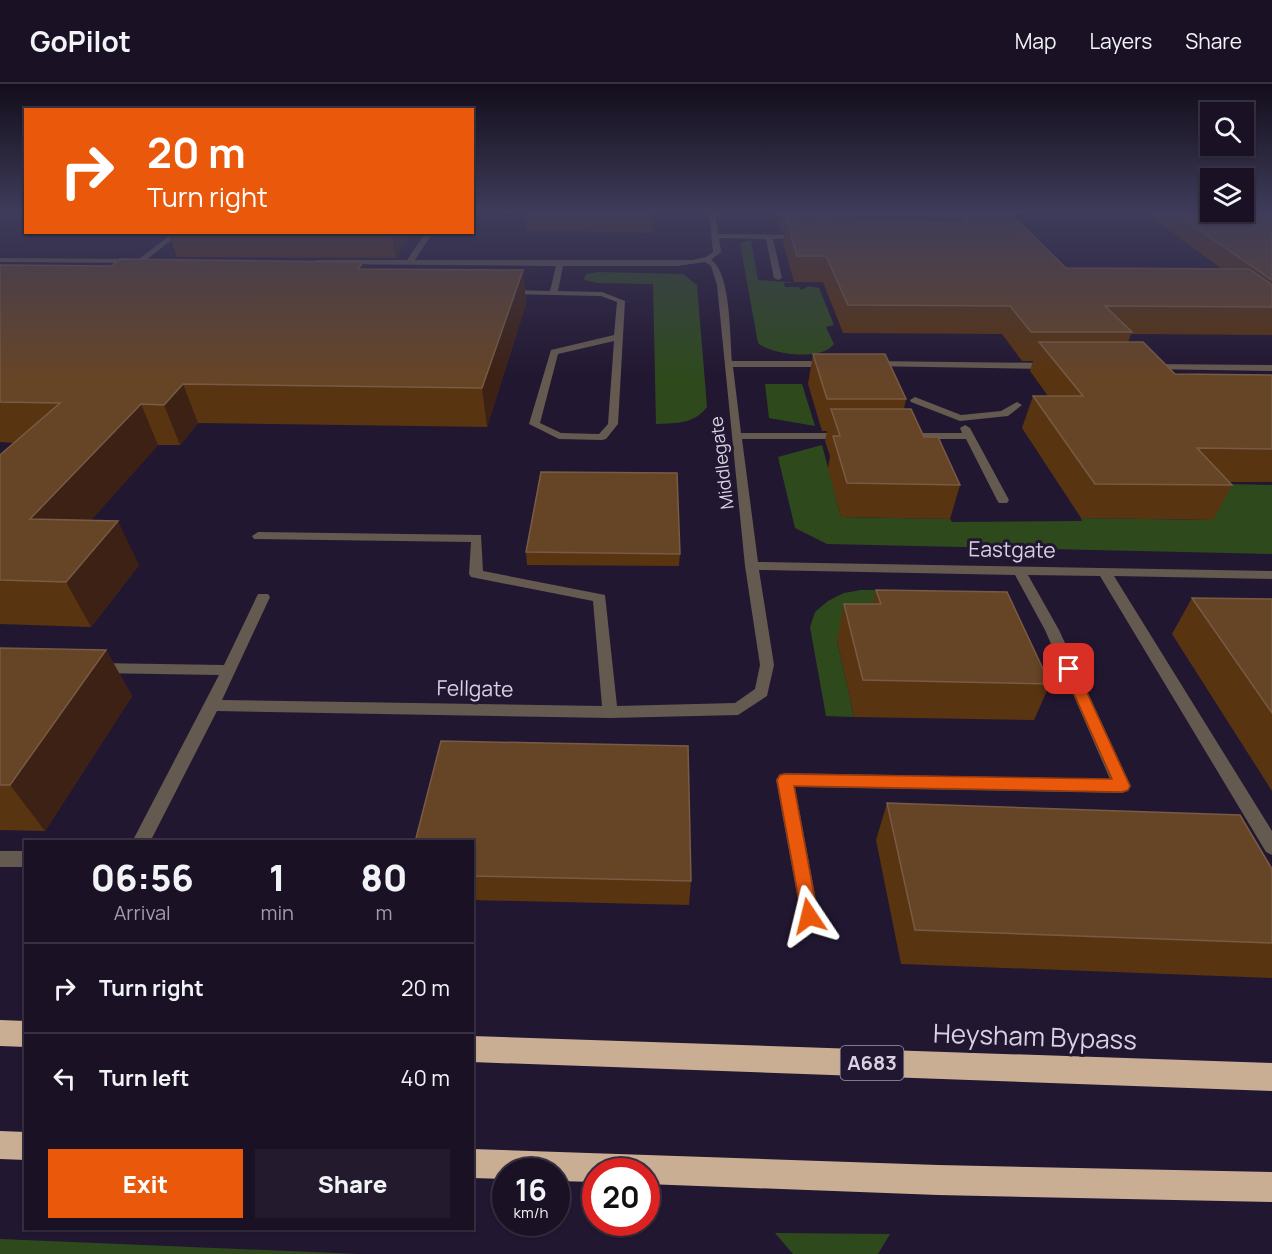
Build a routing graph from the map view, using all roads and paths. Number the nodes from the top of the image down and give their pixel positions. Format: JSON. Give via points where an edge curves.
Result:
{"nodes":[{"id":1,"x":559,"y":267,"type":"edge"},
{"id":2,"x":715,"y":267,"type":"edge"},
{"id":3,"x":776,"y":267,"type":"edge"},
{"id":4,"x":778,"y":278,"type":"dead end"},
{"id":5,"x":494,"y":292,"type":"edge"},
{"id":6,"x":553,"y":293,"type":"junction"},
{"id":7,"x":619,"y":337,"type":"junction"},
{"id":8,"x":728,"y":364,"type":"junction"},
{"id":9,"x":844,"y":364,"type":"edge"},
{"id":10,"x":856,"y":364,"type":"edge"},
{"id":11,"x":1058,"y":366,"type":"edge"},
{"id":12,"x":1141,"y":367,"type":"edge"},
{"id":13,"x":1272,"y":368,"type":"edge"},
{"id":14,"x":915,"y":400,"type":"dead end"},
{"id":15,"x":1017,"y":405,"type":"dead end"},
{"id":16,"x":960,"y":418,"type":"junction"},
{"id":17,"x":737,"y":436,"type":"junction"},
{"id":18,"x":854,"y":436,"type":"edge"},
{"id":19,"x":888,"y":436,"type":"edge"},
{"id":20,"x":969,"y":436,"type":"junction"},
{"id":21,"x":1003,"y":500,"type":"dead end"},
{"id":22,"x":258,"y":536,"type":"dead end"},
{"id":23,"x":752,"y":566,"type":"junction"},
{"id":24,"x":1019,"y":570,"type":"junction"},
{"id":25,"x":1104,"y":571,"type":"junction"},
{"id":26,"x":1272,"y":574,"type":"edge"},
{"id":27,"x":263,"y":597,"type":"dead end"},
{"id":28,"x":80,"y":668,"type":"edge"},
{"id":29,"x":228,"y":670,"type":"junction"},
{"id":30,"x":212,"y":705,"type":"junction"},
{"id":31,"x":738,"y":710,"type":"joint"},
{"id":32,"x":610,"y":712,"type":"junction"},
{"id":33,"x":142,"y":840,"type":"edge"},
{"id":34,"x":1272,"y":847,"type":"edge"},
{"id":35,"x":0,"y":859,"type":"edge"},
{"id":36,"x":24,"y":859,"type":"edge"},
{"id":37,"x":809,"y":916,"type":"dead end"},
{"id":38,"x":0,"y":1034,"type":"edge"},
{"id":39,"x":24,"y":1034,"type":"edge"},
{"id":40,"x":474,"y":1049,"type":"edge"},
{"id":41,"x":1272,"y":1077,"type":"edge"},
{"id":42,"x":0,"y":1145,"type":"edge"},
{"id":43,"x":24,"y":1146,"type":"edge"},
{"id":44,"x":474,"y":1163,"type":"edge"},
{"id":45,"x":1272,"y":1187,"type":"edge"}],
"edges":[{"from":1,"to":6,"type":"street"},
{"from":2,"to":8,"type":"street","name":"Middlegate","via":[[721,285]]},
{"from":3,"to":4,"type":"street"},
{"from":5,"to":6,"type":"street"},
{"from":6,"to":7,"type":"street","via":[[602,294],[621,301]]},
{"from":7,"to":7,"type":"street","via":[[613,424],[602,436],[559,436],[534,424],[554,352]]},
{"from":8,"to":9,"type":"street"},
{"from":8,"to":17,"type":"street","name":"Middlegate"},
{"from":10,"to":11,"type":"street"},
{"from":12,"to":13,"type":"street"},
{"from":14,"to":16,"type":"street"},
{"from":15,"to":16,"type":"street","via":[[1004,414]]},
{"from":16,"to":20,"type":"street"},
{"from":17,"to":18,"type":"street"},
{"from":17,"to":23,"type":"street","name":"Middlegate"},
{"from":19,"to":20,"type":"street"},
{"from":20,"to":21,"type":"street"},
{"from":22,"to":32,"type":"street","via":[[477,538],[476,574],[600,598]]},
{"from":23,"to":24,"type":"street","name":"Eastgate"},
{"from":23,"to":31,"type":"street","name":"Middlegate","via":[[767,665],[762,692]]},
{"from":24,"to":25,"type":"street","name":"Eastgate"},
{"from":24,"to":37,"type":"street","via":[[1052,630],[1122,786],[785,780]]},
{"from":25,"to":26,"type":"street","name":"Eastgate"},
{"from":25,"to":34,"type":"street"},
{"from":27,"to":29,"type":"street"},
{"from":28,"to":29,"type":"street"},
{"from":29,"to":30,"type":"street"},
{"from":30,"to":32,"type":"street","name":"Fellgate"},
{"from":30,"to":33,"type":"street"},
{"from":31,"to":32,"type":"street","name":"Fellgate"},
{"from":35,"to":36,"type":"street"},
{"from":38,"to":39,"type":"highway"},
{"from":40,"to":41,"type":"highway","name":"Heysham Bypass","number":"A683"},
{"from":42,"to":43,"type":"highway"},
{"from":44,"to":45,"type":"highway","via":[[938,1180]]}]}
